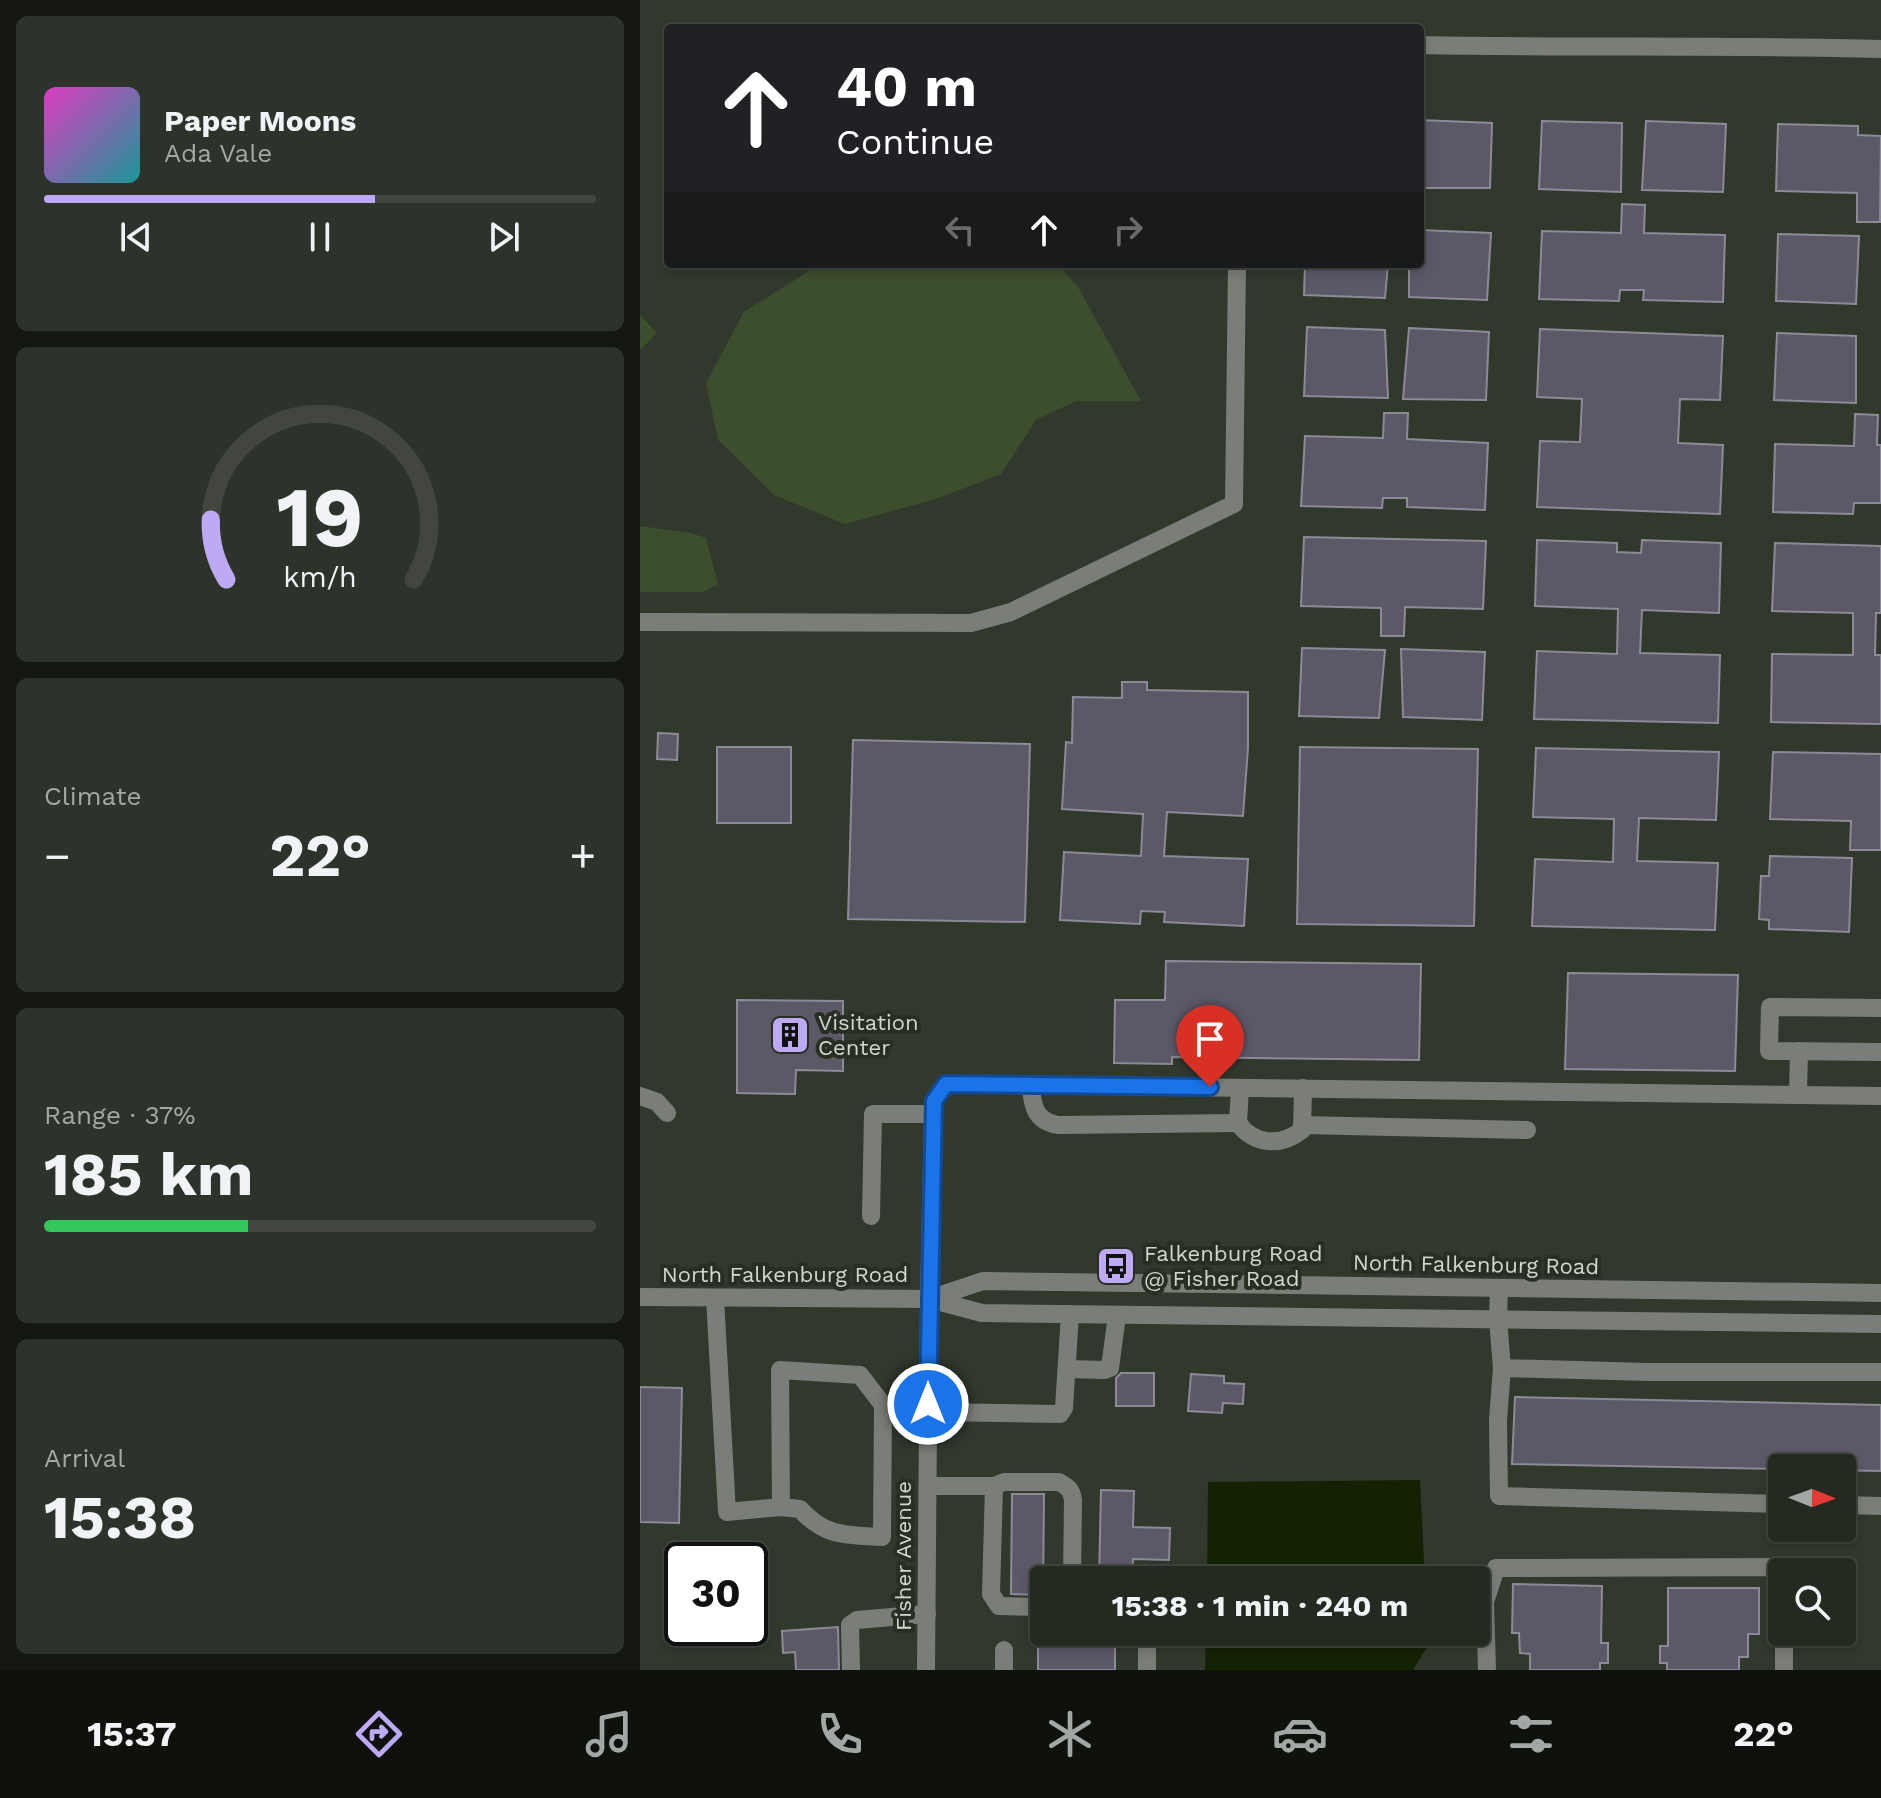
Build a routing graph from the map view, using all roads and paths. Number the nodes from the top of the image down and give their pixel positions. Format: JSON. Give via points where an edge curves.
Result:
{"nodes":[{"id":1,"x":1424,"y":45,"type":"edge"},
{"id":2,"x":1881,"y":49,"type":"edge"},
{"id":3,"x":1237,"y":268,"type":"edge"},
{"id":4,"x":640,"y":622,"type":"edge"},
{"id":5,"x":1881,"y":1008,"type":"edge"},
{"id":6,"x":1799,"y":1051,"type":"junction"},
{"id":7,"x":1881,"y":1052,"type":"edge"},
{"id":8,"x":1031,"y":1085,"type":"junction"},
{"id":9,"x":1240,"y":1088,"type":"junction"},
{"id":10,"x":1303,"y":1088,"type":"junction"},
{"id":11,"x":1798,"y":1095,"type":"junction"},
{"id":12,"x":640,"y":1096,"type":"edge"},
{"id":13,"x":1881,"y":1096,"type":"edge"},
{"id":14,"x":667,"y":1113,"type":"dead end"},
{"id":15,"x":933,"y":1114,"type":"junction"},
{"id":16,"x":1238,"y":1123,"type":"junction"},
{"id":17,"x":1302,"y":1125,"type":"junction"},
{"id":18,"x":1527,"y":1130,"type":"dead end"},
{"id":19,"x":871,"y":1216,"type":"dead end"},
{"id":20,"x":1499,"y":1288,"type":"junction"},
{"id":21,"x":1881,"y":1293,"type":"edge"},
{"id":22,"x":640,"y":1297,"type":"edge"},
{"id":23,"x":715,"y":1298,"type":"junction"},
{"id":24,"x":929,"y":1299,"type":"junction"},
{"id":25,"x":1070,"y":1314,"type":"junction"},
{"id":26,"x":1117,"y":1315,"type":"junction"},
{"id":27,"x":1498,"y":1319,"type":"junction"},
{"id":28,"x":1881,"y":1324,"type":"edge"},
{"id":29,"x":1502,"y":1368,"type":"junction"},
{"id":30,"x":1067,"y":1369,"type":"junction"},
{"id":31,"x":1881,"y":1372,"type":"edge"},
{"id":32,"x":883,"y":1405,"type":"junction"},
{"id":33,"x":928,"y":1408,"type":"junction"},
{"id":34,"x":928,"y":1486,"type":"junction"},
{"id":35,"x":994,"y":1486,"type":"junction"},
{"id":36,"x":1768,"y":1504,"type":"edge"},
{"id":37,"x":1856,"y":1505,"type":"edge"},
{"id":38,"x":1881,"y":1506,"type":"edge"},
{"id":39,"x":781,"y":1507,"type":"junction"},
{"id":40,"x":1072,"y":1566,"type":"edge"},
{"id":41,"x":1768,"y":1567,"type":"edge"},
{"id":42,"x":1030,"y":1607,"type":"edge"},
{"id":43,"x":927,"y":1614,"type":"junction"},
{"id":44,"x":1147,"y":1646,"type":"edge"},
{"id":45,"x":1784,"y":1646,"type":"edge"},
{"id":46,"x":1004,"y":1650,"type":"dead end"},
{"id":47,"x":851,"y":1670,"type":"edge"},
{"id":48,"x":926,"y":1670,"type":"edge"},
{"id":49,"x":1004,"y":1670,"type":"edge"},
{"id":50,"x":1147,"y":1670,"type":"edge"},
{"id":51,"x":1487,"y":1670,"type":"edge"},
{"id":52,"x":1784,"y":1670,"type":"edge"}],
"edges":[{"from":1,"to":2,"type":"street"},
{"from":3,"to":4,"type":"street","via":[[1234,504],[1011,612],[971,623]]},
{"from":5,"to":6,"type":"street","via":[[1770,1007],[1769,1051]]},
{"from":6,"to":7,"type":"street"},
{"from":6,"to":11,"type":"street"},
{"from":8,"to":9,"type":"street"},
{"from":8,"to":15,"type":"street","via":[[946,1084],[934,1101]]},
{"from":8,"to":16,"type":"street","via":[[1032,1106],[1047,1123]]},
{"from":9,"to":10,"type":"street"},
{"from":9,"to":16,"type":"street"},
{"from":10,"to":11,"type":"street"},
{"from":10,"to":17,"type":"street"},
{"from":11,"to":13,"type":"street"},
{"from":12,"to":14,"type":"street"},
{"from":15,"to":19,"type":"street","via":[[873,1114]]},
{"from":15,"to":24,"type":"street","name":"Fisher Avenue"},
{"from":16,"to":17,"type":"street","via":[[1255,1140],[1270,1142],[1295,1135]]},
{"from":17,"to":18,"type":"street"},
{"from":20,"to":21,"type":"street","name":"North Falkenburg Road"},
{"from":20,"to":24,"type":"street","name":"North Falkenburg Road","via":[[983,1281]]},
{"from":20,"to":27,"type":"street"},
{"from":22,"to":23,"type":"street","name":"North Falkenburg Road"},
{"from":23,"to":24,"type":"street","name":"North Falkenburg Road"},
{"from":23,"to":39,"type":"street","via":[[727,1512]]},
{"from":24,"to":25,"type":"street","name":"North Falkenburg Road","via":[[982,1313]]},
{"from":24,"to":33,"type":"street","name":"Fisher Avenue"},
{"from":25,"to":26,"type":"street","name":"North Falkenburg Road"},
{"from":25,"to":30,"type":"street"},
{"from":26,"to":27,"type":"street","name":"North Falkenburg Road"},
{"from":26,"to":30,"type":"street","via":[[1110,1368]]},
{"from":27,"to":28,"type":"street","name":"North Falkenburg Road"},
{"from":27,"to":29,"type":"street"},
{"from":29,"to":31,"type":"street"},
{"from":29,"to":36,"type":"street","via":[[1499,1496]]},
{"from":30,"to":33,"type":"street","via":[[1060,1414]]},
{"from":32,"to":33,"type":"street"},
{"from":32,"to":39,"type":"street","via":[[882,1537],[840,1535],[814,1524],[800,1509]]},
{"from":32,"to":39,"type":"street","via":[[860,1375],[780,1370]]},
{"from":33,"to":34,"type":"street","name":"Fisher Avenue"},
{"from":34,"to":35,"type":"street"},
{"from":34,"to":43,"type":"street","name":"Fisher Avenue"},
{"from":35,"to":40,"type":"street","via":[[1059,1482],[1072,1492]]},
{"from":35,"to":42,"type":"street","via":[[991,1594],[999,1606]]},
{"from":37,"to":38,"type":"street"},
{"from":41,"to":51,"type":"street","via":[[1496,1568],[1485,1602]]},
{"from":43,"to":47,"type":"street","via":[[850,1625]]},
{"from":43,"to":48,"type":"street","name":"Fisher Avenue"},
{"from":44,"to":50,"type":"street"},
{"from":45,"to":52,"type":"street"},
{"from":46,"to":49,"type":"street"}]}
